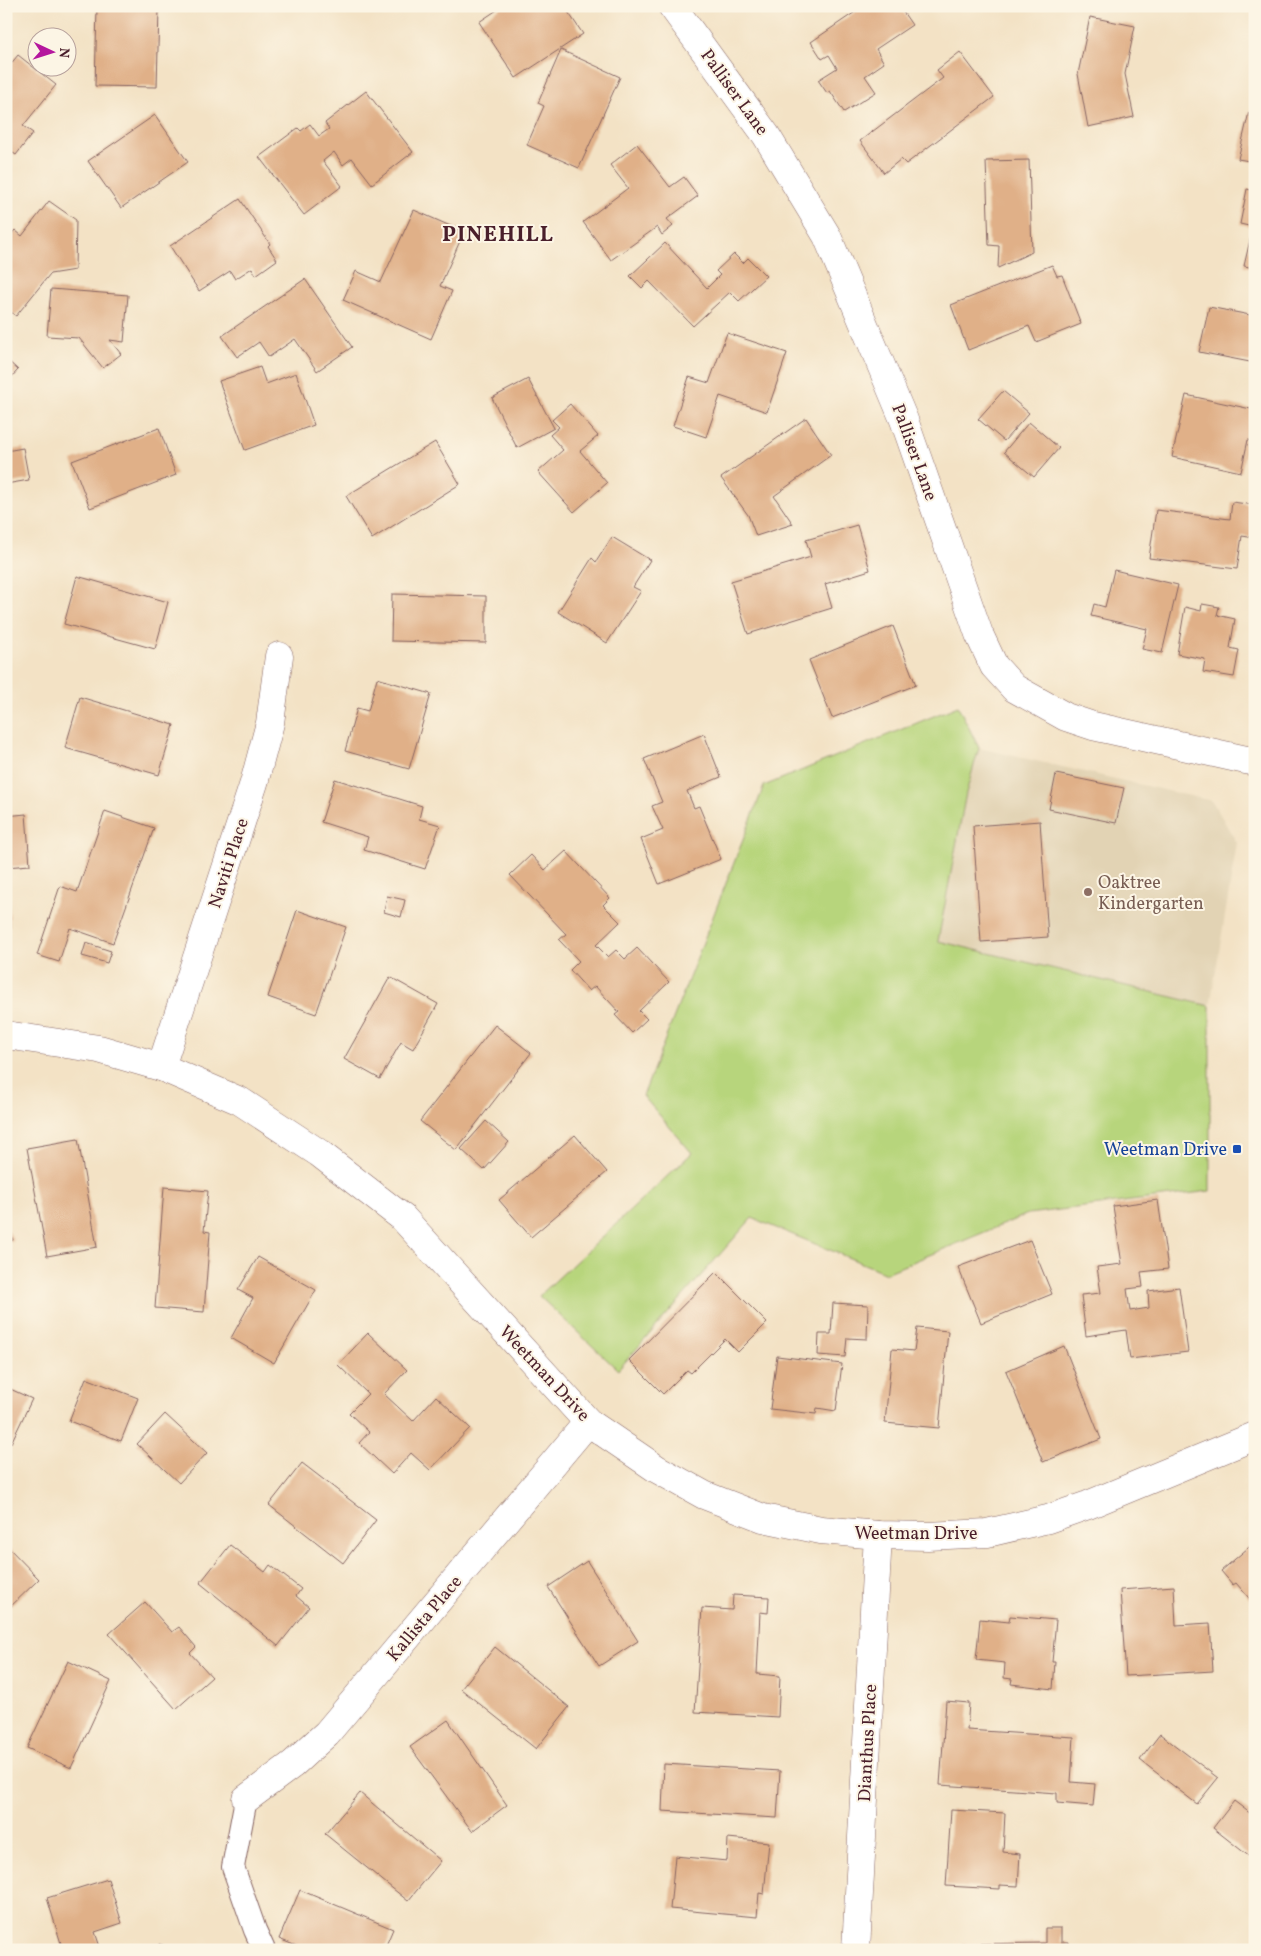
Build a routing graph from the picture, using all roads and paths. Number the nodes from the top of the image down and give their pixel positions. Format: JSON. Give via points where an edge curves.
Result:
{"nodes":[{"id":1,"x":672,"y":6,"type":"edge"},
{"id":2,"x":279,"y":656,"type":"dead end"},
{"id":3,"x":1255,"y":762,"type":"edge"},
{"id":4,"x":6,"y":1035,"type":"edge"},
{"id":5,"x":161,"y":1066,"type":"junction"},
{"id":6,"x":588,"y":1422,"type":"junction"},
{"id":7,"x":1255,"y":1436,"type":"edge"},
{"id":8,"x":878,"y":1536,"type":"junction"},
{"id":9,"x":246,"y":1799,"type":"joint"},
{"id":10,"x":264,"y":1950,"type":"edge"},
{"id":11,"x":856,"y":1950,"type":"edge"}],
"edges":[{"from":1,"to":3,"type":"street","name":"Palliser Lane","via":[[766,135],[827,236],[904,420],[979,634],[994,666],[1014,688],[1066,716],[1093,726]]},
{"from":2,"to":5,"type":"street","name":"Naviti Place","via":[[270,723],[254,782]]},
{"from":4,"to":5,"type":"street","name":"Weetman Drive","via":[[99,1049]]},
{"from":5,"to":6,"type":"street","name":"Weetman Drive","via":[[240,1101],[319,1153],[404,1218]]},
{"from":6,"to":8,"type":"street","name":"Weetman Drive","via":[[657,1469],[704,1495],[763,1518],[821,1530]]},
{"from":6,"to":9,"type":"street","name":"Kallista Place","via":[[327,1733],[293,1764]]},
{"from":7,"to":8,"type":"street","name":"Weetman Drive","via":[[1048,1519],[987,1533]]},
{"from":8,"to":11,"type":"street","name":"Dianthus Place"},
{"from":9,"to":10,"type":"lane","via":[[233,1867]]}]}
